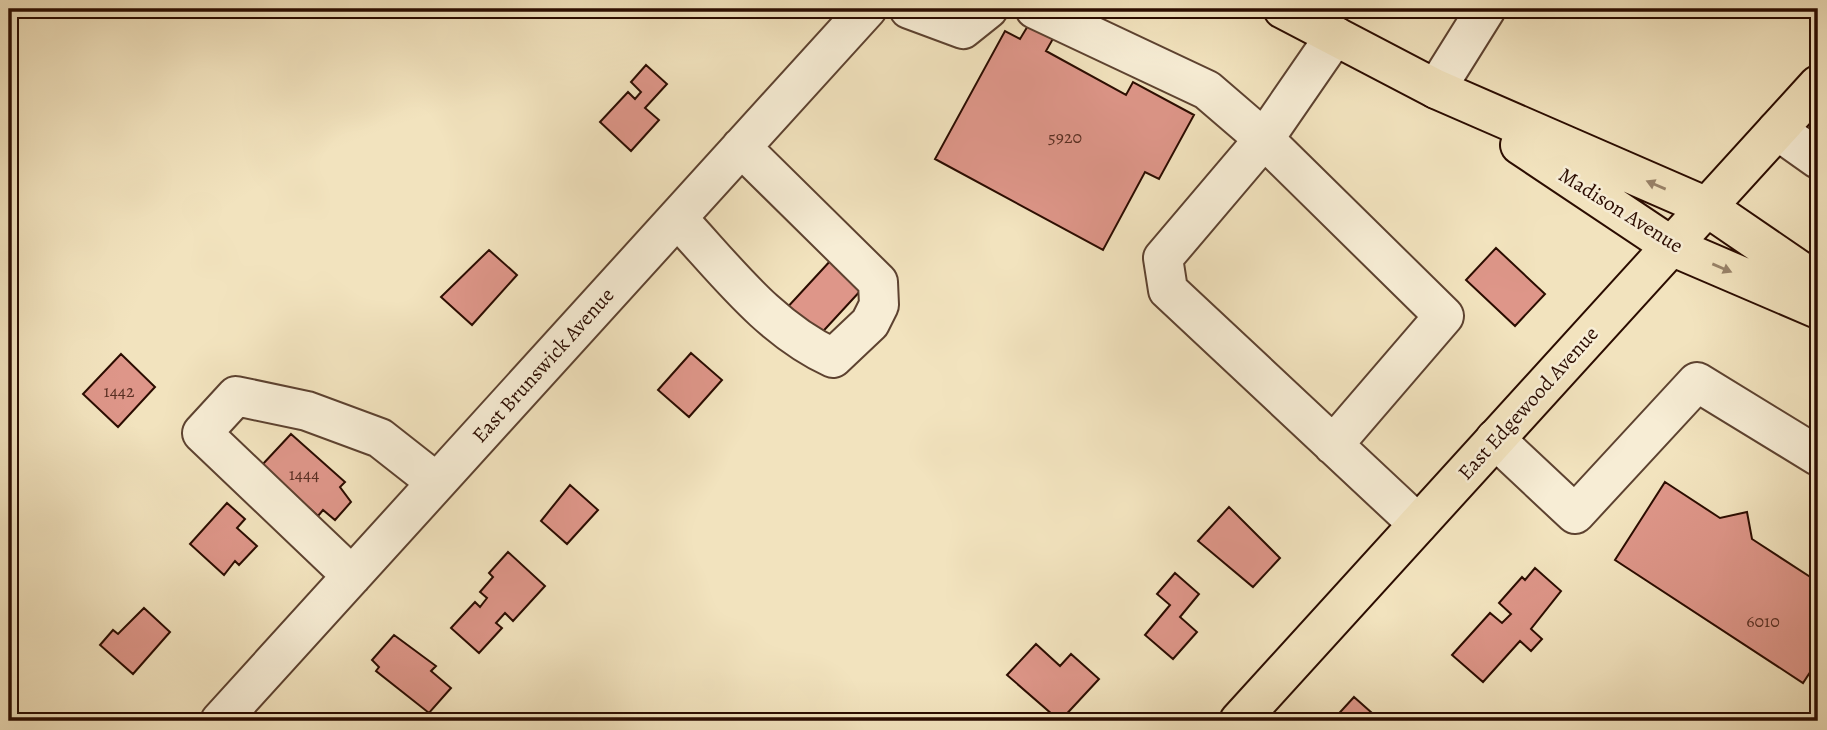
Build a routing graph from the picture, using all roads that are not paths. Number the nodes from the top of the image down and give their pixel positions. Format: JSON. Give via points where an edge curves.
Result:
{"nodes":[{"id":1,"x":867,"y":9,"type":"edge"},
{"id":2,"x":909,"y":9,"type":"edge"},
{"id":3,"x":988,"y":9,"type":"edge"},
{"id":4,"x":1035,"y":9,"type":"edge"},
{"id":5,"x":1283,"y":9,"type":"edge"},
{"id":6,"x":1486,"y":9,"type":"edge"},
{"id":7,"x":1335,"y":36,"type":"junction"},
{"id":8,"x":1818,"y":85,"type":"edge"},
{"id":9,"x":1436,"y":89,"type":"junction"},
{"id":10,"x":1777,"y":130,"type":"junction"},
{"id":11,"x":1264,"y":139,"type":"junction"},
{"id":12,"x":741,"y":147,"type":"junction"},
{"id":13,"x":1818,"y":159,"type":"edge"},
{"id":14,"x":1707,"y":207,"type":"junction"},
{"id":15,"x":677,"y":218,"type":"junction"},
{"id":16,"x":1671,"y":246,"type":"junction"},
{"id":17,"x":1815,"y":281,"type":"edge"},
{"id":18,"x":1495,"y":439,"type":"junction"},
{"id":19,"x":1333,"y":445,"type":"junction"},
{"id":20,"x":1818,"y":456,"type":"edge"},
{"id":21,"x":436,"y":482,"type":"junction"},
{"id":22,"x":1418,"y":524,"type":"junction"},
{"id":23,"x":352,"y":576,"type":"junction"},
{"id":24,"x":220,"y":721,"type":"edge"},
{"id":25,"x":1239,"y":721,"type":"edge"}],
"edges":[{"from":1,"to":12,"type":"street","name":"East Brunswick Avenue"},
{"from":2,"to":3,"type":"street","via":[[962,29]]},
{"from":4,"to":11,"type":"street","via":[[1207,90]]},
{"from":5,"to":7,"type":"main road","name":"Madison Avenue"},
{"from":6,"to":9,"type":"street"},
{"from":7,"to":9,"type":"main road","name":"Madison Avenue"},
{"from":7,"to":11,"type":"street"},
{"from":8,"to":10,"type":"main road","name":"East Edgewood Avenue"},
{"from":14,"to":9,"type":"main road","name":"Madison Avenue","one_way":true},
{"from":9,"to":16,"type":"main road","name":"Madison Avenue"},
{"from":10,"to":13,"type":"street"},
{"from":10,"to":14,"type":"main road","name":"East Edgewood Avenue"},
{"from":11,"to":19,"type":"street","via":[[1163,258],[1168,290]]},
{"from":11,"to":19,"type":"street","via":[[1444,316]]},
{"from":12,"to":15,"type":"street","name":"East Brunswick Avenue"},
{"from":12,"to":15,"type":"street","via":[[878,282],[879,306],[870,323],[833,358],[802,344],[769,317]]},
{"from":14,"to":16,"type":"main road","name":"East Edgewood Avenue"},
{"from":14,"to":17,"type":"main road","name":"Madison Avenue"},
{"from":15,"to":21,"type":"street","name":"East Brunswick Avenue"},
{"from":16,"to":17,"type":"main road","name":"Madison Avenue","one_way":true},
{"from":16,"to":18,"type":"main road","name":"East Edgewood Avenue"},
{"from":18,"to":20,"type":"street","via":[[1575,514],[1697,382]]},
{"from":18,"to":22,"type":"main road","name":"East Edgewood Avenue"},
{"from":19,"to":22,"type":"street"},
{"from":21,"to":23,"type":"street","name":"East Brunswick Avenue"},
{"from":21,"to":23,"type":"street","via":[[380,438],[307,411],[236,396],[202,433]]},
{"from":22,"to":25,"type":"main road","name":"East Edgewood Avenue"},
{"from":23,"to":24,"type":"street","name":"East Brunswick Avenue"}]}
